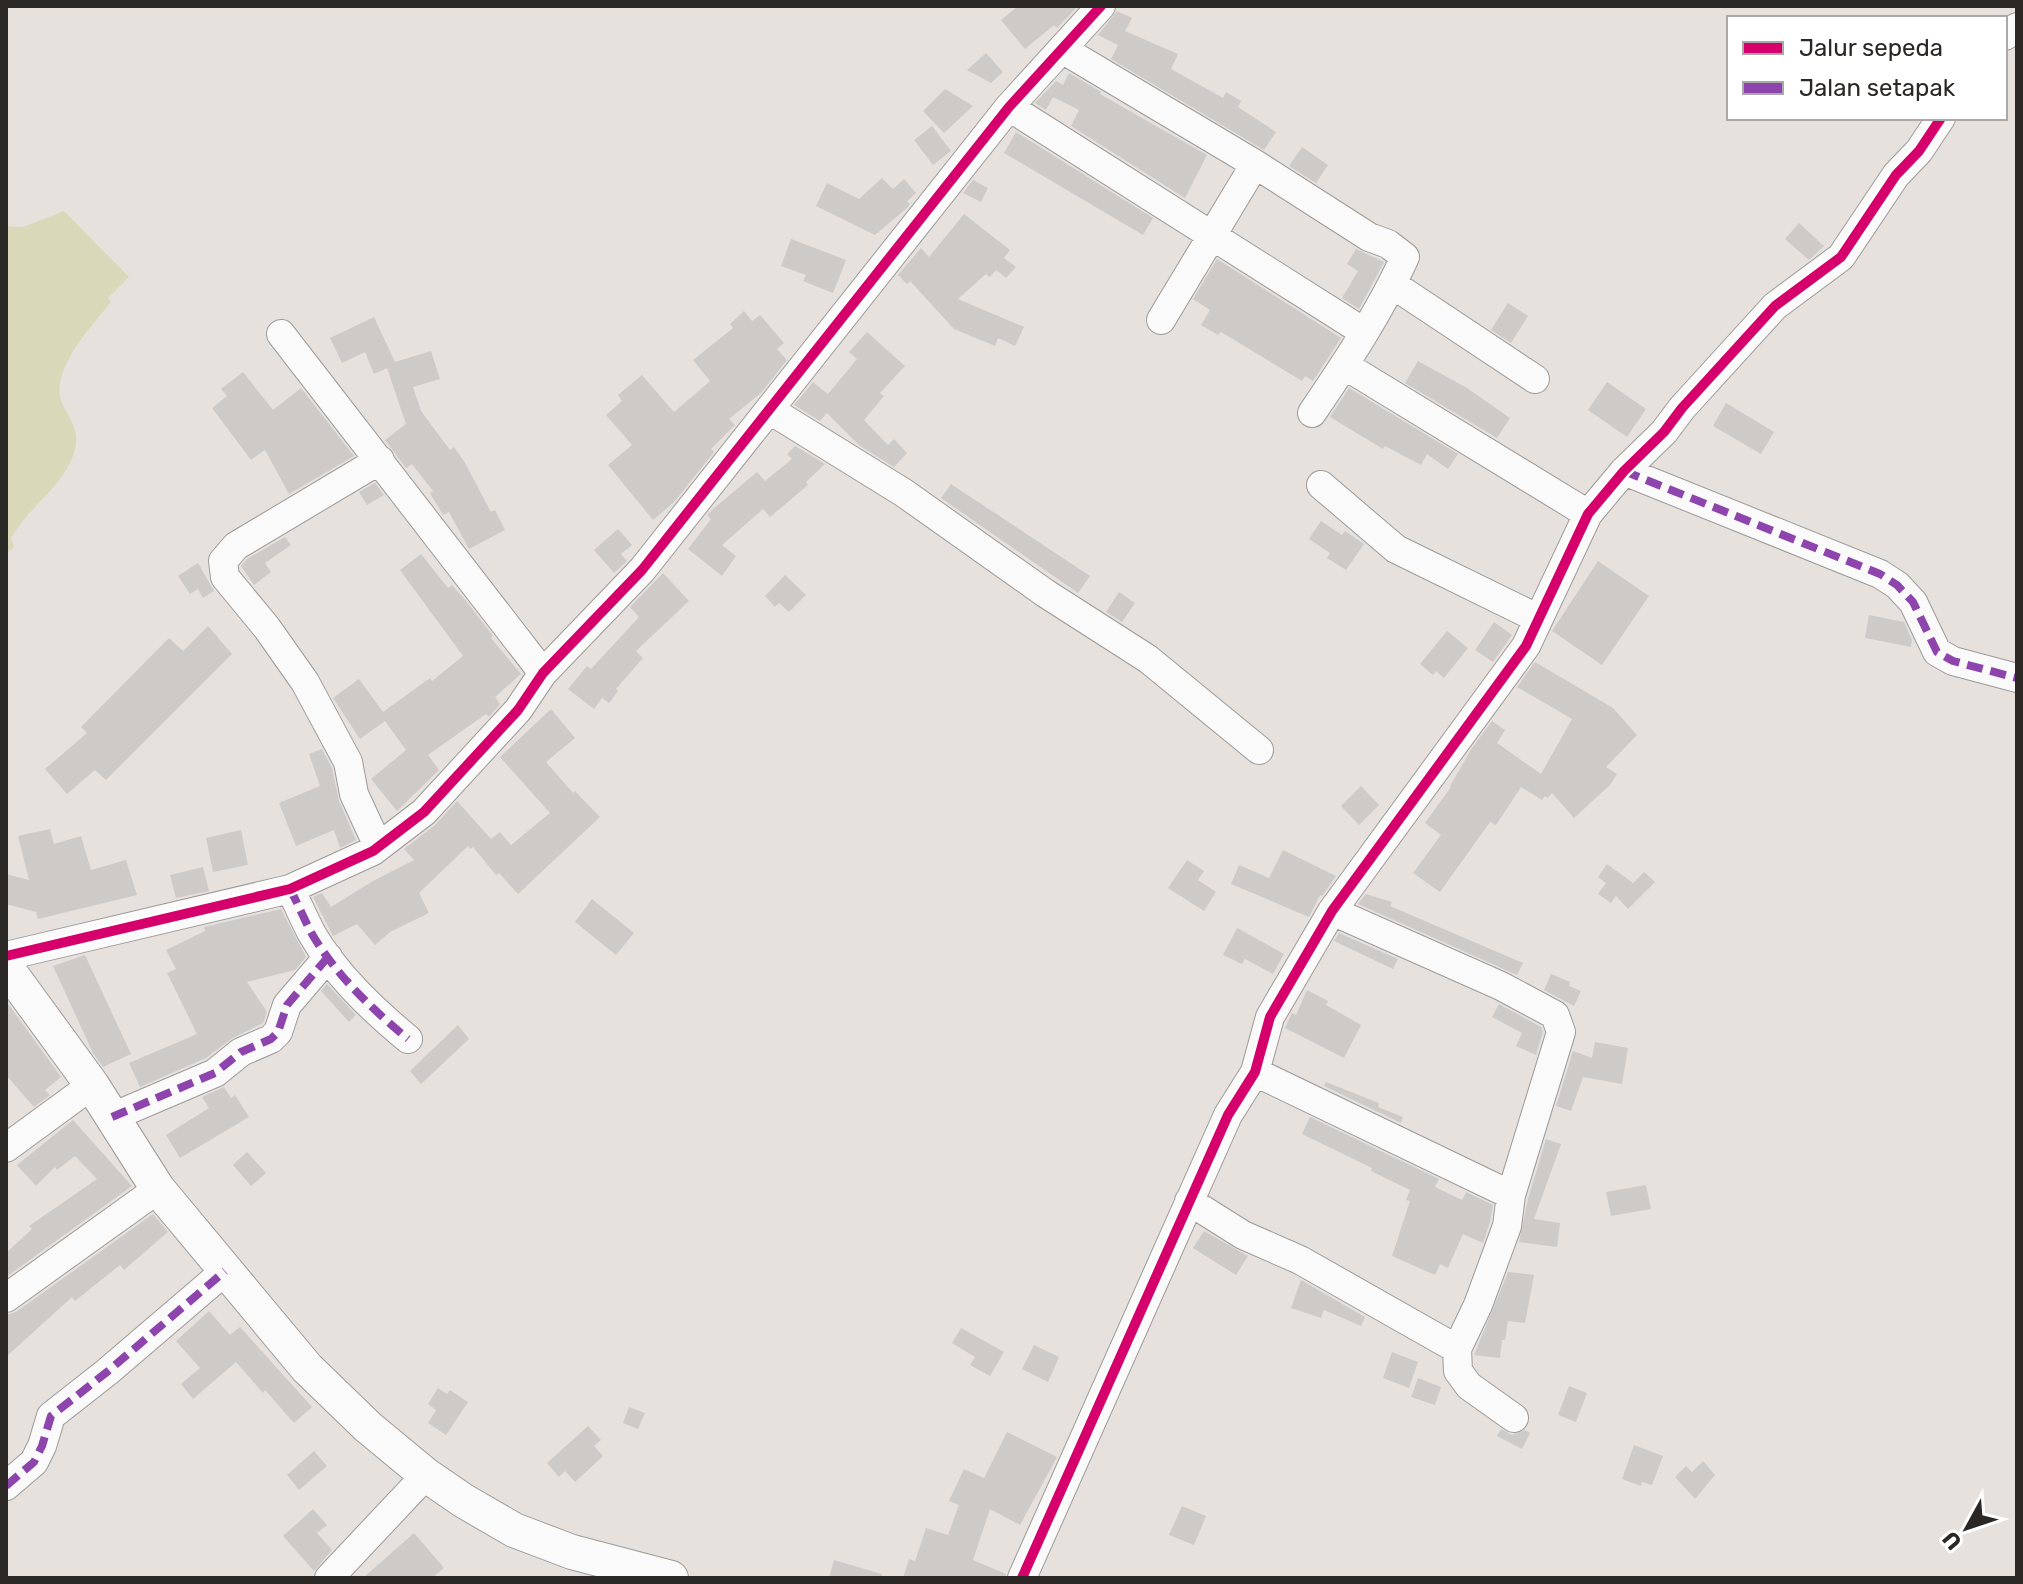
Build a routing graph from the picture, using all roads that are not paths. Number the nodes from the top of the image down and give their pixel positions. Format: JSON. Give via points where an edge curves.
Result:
{"nodes":[{"id":1,"x":1101,"y":6,"type":"edge"},
{"id":2,"x":1062,"y":49,"type":"junction"},
{"id":3,"x":1009,"y":107,"type":"junction"},
{"id":4,"x":1940,"y":120,"type":"edge"},
{"id":5,"x":1255,"y":164,"type":"junction"},
{"id":6,"x":1211,"y":235,"type":"junction"},
{"id":7,"x":1392,"y":284,"type":"junction"},
{"id":8,"x":1161,"y":320,"type":"dead end"},
{"id":9,"x":1364,"y":332,"type":"junction"},
{"id":10,"x":281,"y":334,"type":"dead end"},
{"id":11,"x":1344,"y":365,"type":"junction"},
{"id":12,"x":1535,"y":379,"type":"dead end"},
{"id":13,"x":770,"y":410,"type":"junction"},
{"id":14,"x":1312,"y":413,"type":"dead end"},
{"id":15,"x":380,"y":460,"type":"junction"},
{"id":16,"x":1624,"y":471,"type":"junction"},
{"id":17,"x":1321,"y":485,"type":"dead end"},
{"id":18,"x":1588,"y":514,"type":"junction"},
{"id":19,"x":1537,"y":618,"type":"junction"},
{"id":20,"x":543,"y":673,"type":"junction"},
{"id":21,"x":2017,"y":678,"type":"edge"},
{"id":22,"x":1259,"y":750,"type":"dead end"},
{"id":23,"x":378,"y":846,"type":"junction"},
{"id":24,"x":290,"y":889,"type":"junction"},
{"id":25,"x":1332,"y":911,"type":"junction"},
{"id":26,"x":6,"y":956,"type":"edge"},
{"id":27,"x":328,"y":957,"type":"junction"},
{"id":28,"x":6,"y":967,"type":"edge"},
{"id":29,"x":408,"y":1039,"type":"dead end"},
{"id":30,"x":1255,"y":1072,"type":"junction"},
{"id":31,"x":92,"y":1085,"type":"junction"},
{"id":32,"x":112,"y":1117,"type":"junction"},
{"id":33,"x":6,"y":1148,"type":"edge"},
{"id":34,"x":158,"y":1189,"type":"junction"},
{"id":35,"x":1511,"y":1195,"type":"junction"},
{"id":36,"x":1189,"y":1201,"type":"junction"},
{"id":37,"x":225,"y":1271,"type":"junction"},
{"id":38,"x":6,"y":1298,"type":"edge"},
{"id":39,"x":1457,"y":1349,"type":"junction"},
{"id":40,"x":1514,"y":1418,"type":"dead end"},
{"id":41,"x":426,"y":1475,"type":"junction"},
{"id":42,"x":6,"y":1486,"type":"edge"},
{"id":43,"x":329,"y":1578,"type":"edge"},
{"id":44,"x":671,"y":1578,"type":"edge"},
{"id":45,"x":1022,"y":1578,"type":"edge"}],
"edges":[{"from":1,"to":2,"type":"street"},
{"from":2,"to":3,"type":"street"},
{"from":2,"to":5,"type":"street"},
{"from":3,"to":6,"type":"street"},
{"from":3,"to":13,"type":"street"},
{"from":4,"to":16,"type":"street","via":[[1841,257],[1775,306]]},
{"from":5,"to":6,"type":"street"},
{"from":5,"to":7,"type":"street","via":[[1405,257]]},
{"from":6,"to":8,"type":"street"},
{"from":6,"to":9,"type":"street"},
{"from":7,"to":9,"type":"street"},
{"from":7,"to":12,"type":"street"},
{"from":9,"to":11,"type":"street"},
{"from":10,"to":15,"type":"street"},
{"from":11,"to":14,"type":"street"},
{"from":11,"to":18,"type":"street"},
{"from":13,"to":20,"type":"street","via":[[642,570]]},
{"from":13,"to":22,"type":"street","via":[[904,493],[1148,659]]},
{"from":15,"to":20,"type":"street"},
{"from":15,"to":23,"type":"street","via":[[236,546],[223,561],[225,577],[305,682],[348,762],[354,794]]},
{"from":16,"to":18,"type":"street"},
{"from":16,"to":21,"type":"street","via":[[1880,574],[1913,602],[1937,652]]},
{"from":17,"to":19,"type":"street","via":[[1396,549]]},
{"from":18,"to":19,"type":"street"},
{"from":19,"to":25,"type":"street","via":[[1526,646]]},
{"from":20,"to":23,"type":"street","via":[[518,710],[424,812]]},
{"from":23,"to":24,"type":"street"},
{"from":24,"to":26,"type":"street"},
{"from":24,"to":27,"type":"street"},
{"from":25,"to":30,"type":"street","via":[[1270,1017]]},
{"from":25,"to":35,"type":"street","via":[[1555,1015],[1561,1032]]},
{"from":27,"to":29,"type":"street","via":[[368,1006]]},
{"from":27,"to":32,"type":"street","via":[[287,1005],[271,1039],[241,1052],[215,1073]]},
{"from":28,"to":31,"type":"main road"},
{"from":30,"to":35,"type":"street"},
{"from":30,"to":36,"type":"street","via":[[1228,1115]]},
{"from":31,"to":32,"type":"main road"},
{"from":31,"to":33,"type":"street"},
{"from":32,"to":34,"type":"main road"},
{"from":34,"to":37,"type":"main road"},
{"from":34,"to":38,"type":"street"},
{"from":35,"to":39,"type":"street","via":[[1507,1226]]},
{"from":36,"to":39,"type":"street"},
{"from":36,"to":45,"type":"street"},
{"from":37,"to":41,"type":"main road","via":[[307,1368]]},
{"from":37,"to":42,"type":"street","via":[[51,1416],[34,1462]]},
{"from":39,"to":40,"type":"street","via":[[1458,1371],[1469,1386]]},
{"from":41,"to":43,"type":"street"},
{"from":41,"to":44,"type":"main road","via":[[514,1530],[572,1552]]}]}
